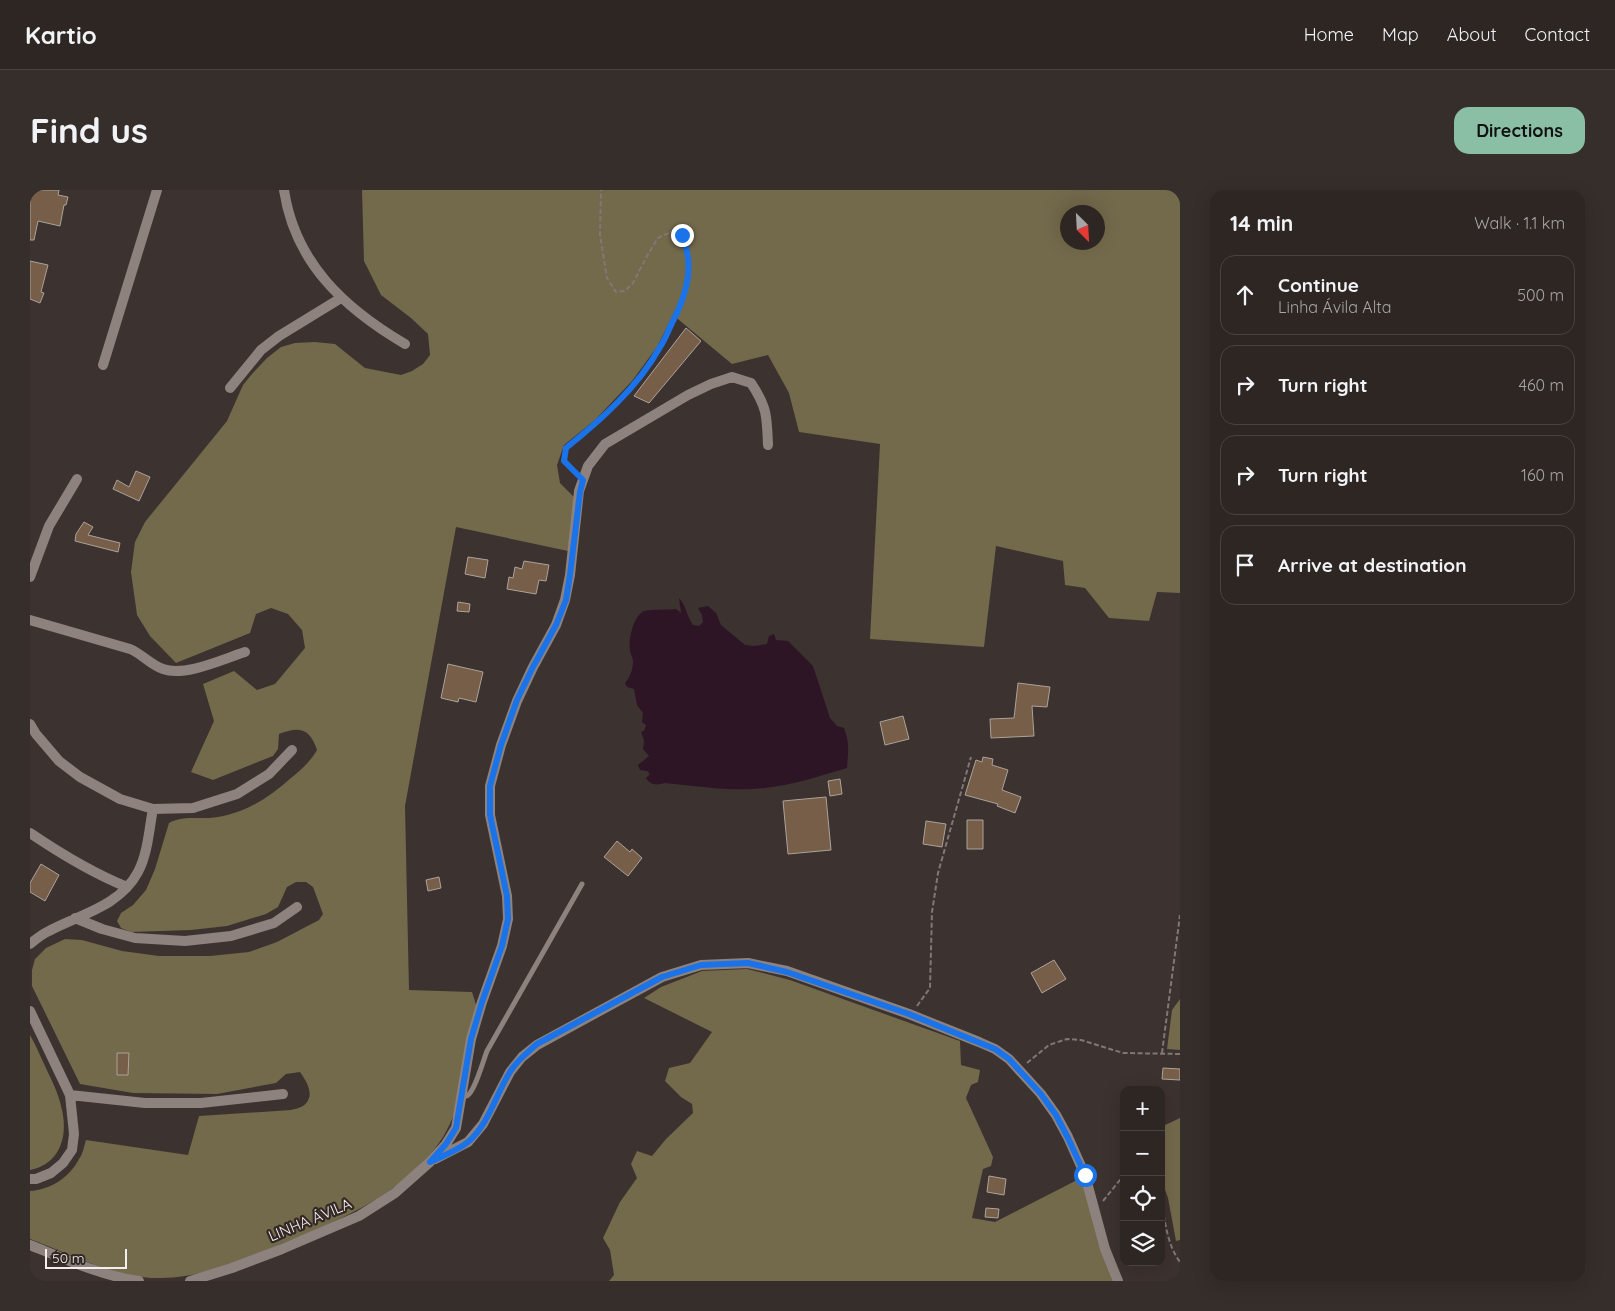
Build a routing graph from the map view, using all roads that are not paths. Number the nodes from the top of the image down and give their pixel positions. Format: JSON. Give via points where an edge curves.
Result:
{"nodes":[{"id":1,"x":157,"y":190,"type":"edge"},
{"id":2,"x":284,"y":190,"type":"edge"},
{"id":3,"x":341,"y":298,"type":"junction"},
{"id":4,"x":405,"y":344,"type":"dead end"},
{"id":5,"x":103,"y":365,"type":"dead end"},
{"id":6,"x":230,"y":388,"type":"dead end"},
{"id":7,"x":768,"y":445,"type":"dead end"},
{"id":8,"x":77,"y":479,"type":"dead end"},
{"id":9,"x":30,"y":578,"type":"edge"},
{"id":10,"x":30,"y":620,"type":"edge"},
{"id":11,"x":245,"y":652,"type":"dead end"},
{"id":12,"x":30,"y":724,"type":"edge"},
{"id":13,"x":292,"y":750,"type":"dead end"},
{"id":14,"x":153,"y":809,"type":"junction"},
{"id":15,"x":30,"y":833,"type":"edge"},
{"id":16,"x":582,"y":884,"type":"dead end"},
{"id":17,"x":127,"y":887,"type":"junction"},
{"id":18,"x":297,"y":906,"type":"dead end"},
{"id":19,"x":75,"y":918,"type":"junction"},
{"id":20,"x":30,"y":944,"type":"edge"},
{"id":21,"x":30,"y":1011,"type":"edge"},
{"id":22,"x":283,"y":1094,"type":"dead end"},
{"id":23,"x":70,"y":1095,"type":"junction"},
{"id":24,"x":462,"y":1096,"type":"junction"},
{"id":25,"x":430,"y":1162,"type":"junction"},
{"id":26,"x":30,"y":1180,"type":"edge"},
{"id":27,"x":30,"y":1245,"type":"edge"},
{"id":28,"x":139,"y":1281,"type":"edge"},
{"id":29,"x":190,"y":1281,"type":"edge"},
{"id":30,"x":1118,"y":1281,"type":"edge"}],
"edges":[{"from":1,"to":5,"type":"street"},
{"from":2,"to":3,"type":"street","via":[[293,226],[303,247],[318,272]]},
{"from":3,"to":4,"type":"street","via":[[380,330]]},
{"from":3,"to":6,"type":"street","via":[[261,350]]},
{"from":7,"to":24,"type":"street","via":[[767,416],[762,399],[751,382],[732,378],[688,395],[605,444],[588,466],[580,492],[566,600],[517,700],[490,786],[490,815],[507,896],[508,919],[471,1039]]},
{"from":8,"to":9,"type":"street","via":[[49,526]]},
{"from":10,"to":11,"type":"street","via":[[130,649],[161,669],[174,672]]},
{"from":12,"to":14,"type":"street","via":[[59,761],[80,777],[120,799]]},
{"from":13,"to":14,"type":"street","via":[[269,774],[237,794],[193,808]]},
{"from":14,"to":17,"type":"street","via":[[145,852],[138,872]]},
{"from":15,"to":17,"type":"street","via":[[96,874]]},
{"from":16,"to":24,"type":"lane","via":[[487,1051],[473,1090]]},
{"from":17,"to":19,"type":"street","via":[[108,904]]},
{"from":18,"to":19,"type":"street","via":[[274,922],[231,936],[185,941],[135,938]]},
{"from":19,"to":20,"type":"street"},
{"from":21,"to":23,"type":"street"},
{"from":22,"to":23,"type":"street","via":[[201,1103],[145,1103]]},
{"from":23,"to":26,"type":"street","via":[[74,1134],[72,1150],[52,1173]]},
{"from":24,"to":25,"type":"street","via":[[456,1128]]},
{"from":25,"to":29,"type":"street","name":"LINHA ÁVILA","via":[[395,1193],[359,1216],[282,1249]]},
{"from":25,"to":30,"type":"street","via":[[468,1142],[483,1124],[510,1072],[537,1044],[662,977],[701,965],[748,963],[787,972],[909,1014],[995,1049],[1009,1059],[1041,1094],[1068,1138],[1085,1175],[1105,1249]]},
{"from":27,"to":28,"type":"street","via":[[86,1267]]}]}
